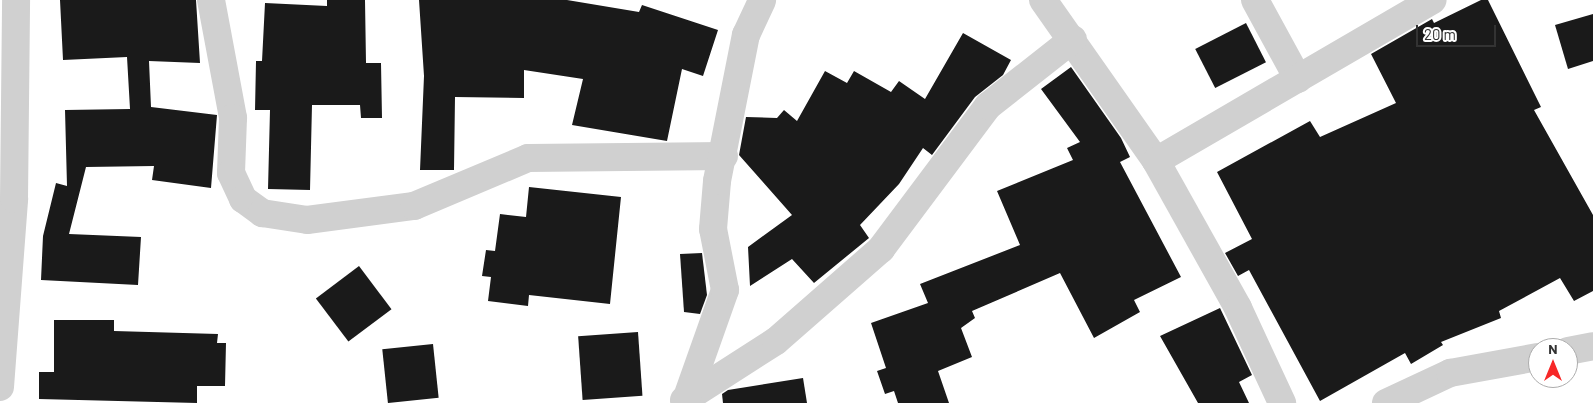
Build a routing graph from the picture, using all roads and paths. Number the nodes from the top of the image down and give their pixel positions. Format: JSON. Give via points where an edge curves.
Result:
{"nodes":[{"id":1,"x":16,"y":0,"type":"edge"},
{"id":2,"x":211,"y":0,"type":"edge"},
{"id":3,"x":762,"y":0,"type":"edge"},
{"id":4,"x":1043,"y":0,"type":"edge"},
{"id":5,"x":1255,"y":0,"type":"edge"},
{"id":6,"x":1433,"y":0,"type":"edge"},
{"id":7,"x":1073,"y":38,"type":"junction"},
{"id":8,"x":1298,"y":79,"type":"junction"},
{"id":9,"x":724,"y":156,"type":"junction"},
{"id":10,"x":1156,"y":161,"type":"junction"},
{"id":11,"x":7,"y":198,"type":"edge"},
{"id":12,"x":1593,"y":346,"type":"edge"},
{"id":13,"x":1578,"y":350,"type":"edge"},
{"id":14,"x":1528,"y":359,"type":"edge"},
{"id":15,"x":0,"y":387,"type":"edge"},
{"id":16,"x":685,"y":401,"type":"edge"},
{"id":17,"x":1282,"y":403,"type":"edge"},
{"id":18,"x":1386,"y":403,"type":"edge"}],
"edges":[{"from":1,"to":11,"type":"street"},
{"from":2,"to":9,"type":"street","via":[[232,118],[231,173],[243,199],[262,213],[307,220],[414,206],[528,158]]},
{"from":3,"to":9,"type":"street","via":[[746,35]]},
{"from":4,"to":7,"type":"street"},
{"from":5,"to":8,"type":"street"},
{"from":6,"to":8,"type":"street"},
{"from":7,"to":10,"type":"street"},
{"from":7,"to":16,"type":"street","via":[[988,106],[881,249],[776,340]]},
{"from":8,"to":10,"type":"street"},
{"from":9,"to":16,"type":"street","via":[[713,229],[725,290]]},
{"from":10,"to":17,"type":"street","via":[[1238,308]]},
{"from":11,"to":15,"type":"street"},
{"from":12,"to":13,"type":"street"},
{"from":14,"to":18,"type":"street","via":[[1450,374]]}]}
